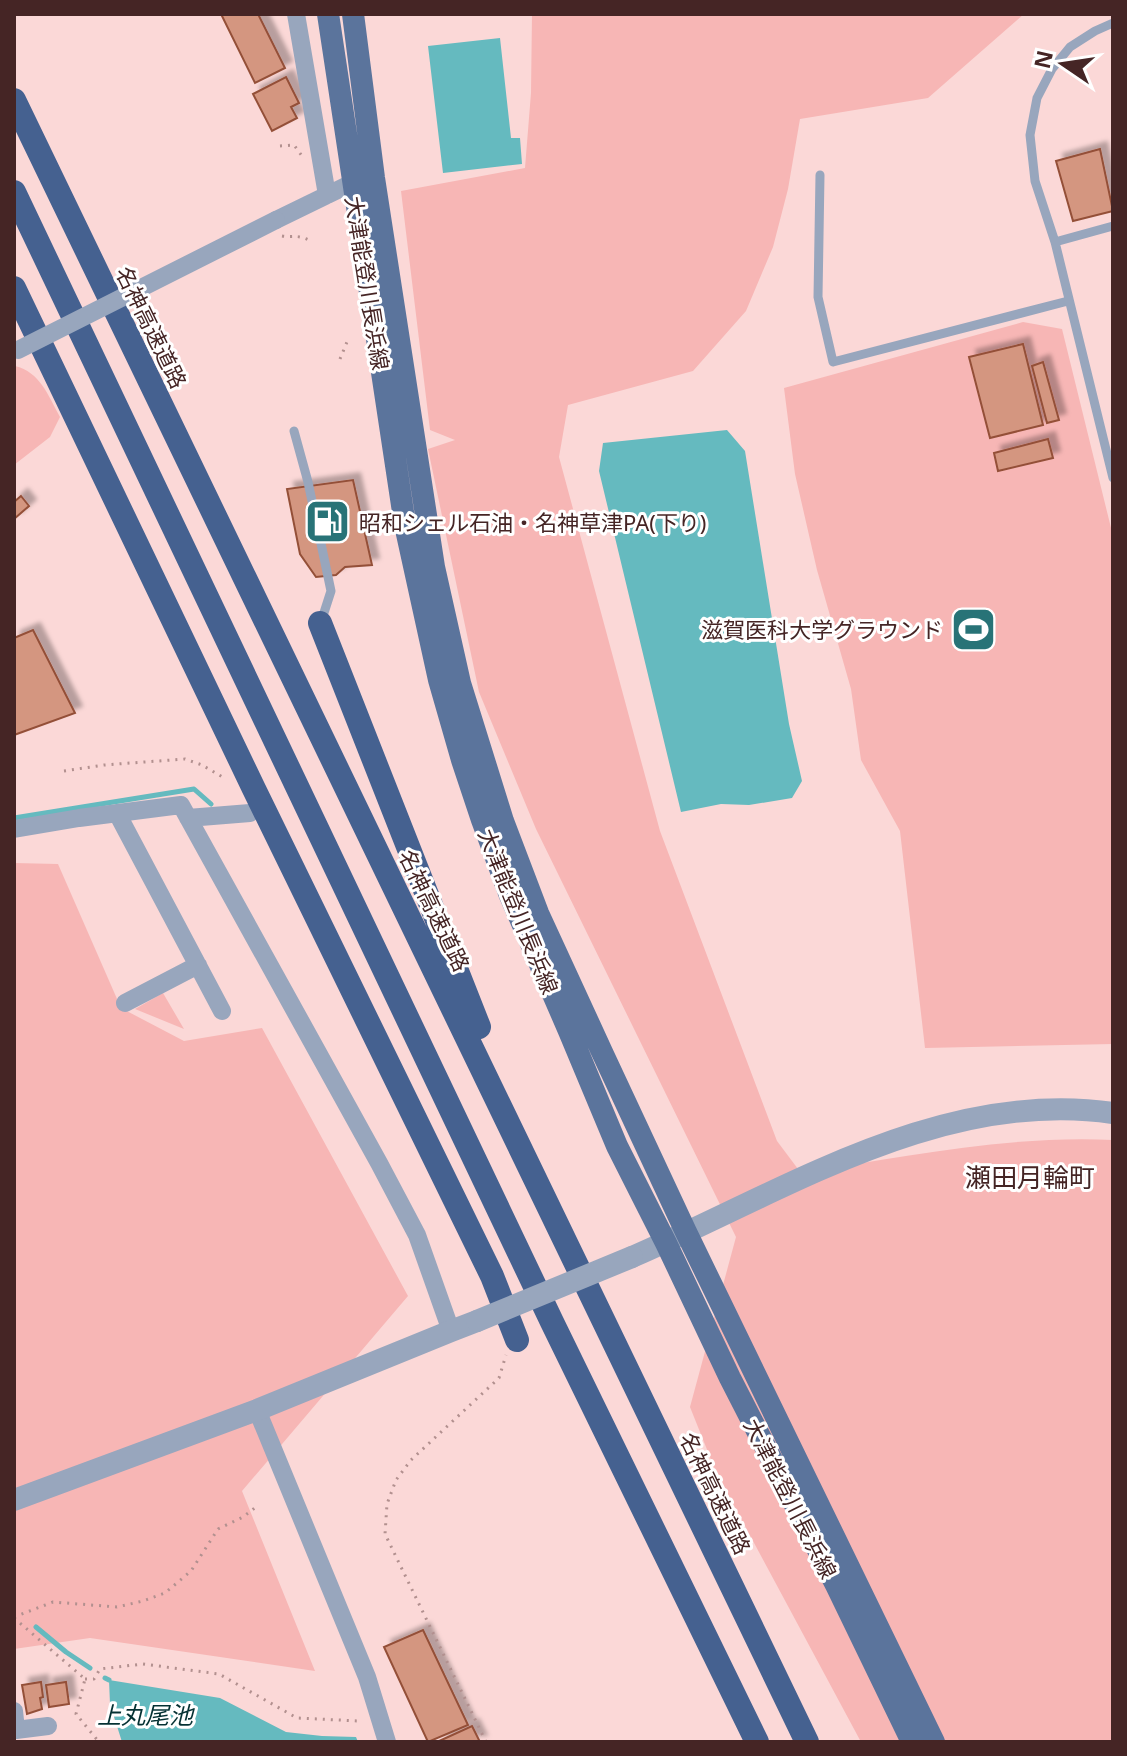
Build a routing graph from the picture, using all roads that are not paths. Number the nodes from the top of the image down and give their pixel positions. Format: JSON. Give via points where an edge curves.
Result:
{"nodes":[{"id":1,"x":296,"y":14,"type":"edge"},
{"id":2,"x":328,"y":14,"type":"edge"},
{"id":3,"x":353,"y":14,"type":"edge"},
{"id":4,"x":1113,"y":23,"type":"edge"},
{"id":5,"x":14,"y":100,"type":"edge"},
{"id":6,"x":820,"y":175,"type":"dead end"},
{"id":7,"x":374,"y":178,"type":"junction"},
{"id":8,"x":352,"y":183,"type":"junction"},
{"id":9,"x":14,"y":192,"type":"edge"},
{"id":10,"x":327,"y":195,"type":"junction"},
{"id":11,"x":1113,"y":226,"type":"edge"},
{"id":12,"x":1055,"y":242,"type":"junction"},
{"id":13,"x":14,"y":288,"type":"edge"},
{"id":14,"x":1068,"y":301,"type":"junction"},
{"id":15,"x":16,"y":351,"type":"edge"},
{"id":16,"x":294,"y":431,"type":"dead end"},
{"id":17,"x":1113,"y":478,"type":"edge"},
{"id":18,"x":320,"y":623,"type":"joint"},
{"id":19,"x":117,"y":813,"type":"junction"},
{"id":20,"x":250,"y":813,"type":"dead end"},
{"id":21,"x":188,"y":818,"type":"junction"},
{"id":22,"x":14,"y":829,"type":"edge"},
{"id":23,"x":198,"y":965,"type":"junction"},
{"id":24,"x":125,"y":1003,"type":"dead end"},
{"id":25,"x":222,"y":1011,"type":"dead end"},
{"id":26,"x":1113,"y":1113,"type":"edge"},
{"id":27,"x":534,"y":1173,"type":"junction"},
{"id":28,"x":686,"y":1232,"type":"junction"},
{"id":29,"x":666,"y":1243,"type":"junction"},
{"id":30,"x":451,"y":1331,"type":"junction"},
{"id":31,"x":512,"y":1344,"type":"road end"},
{"id":32,"x":257,"y":1410,"type":"junction"},
{"id":33,"x":14,"y":1500,"type":"edge"},
{"id":34,"x":15,"y":1724,"type":"edge"},
{"id":35,"x":48,"y":1726,"type":"dead end"},
{"id":36,"x":387,"y":1742,"type":"edge"},
{"id":37,"x":757,"y":1742,"type":"edge"},
{"id":38,"x":807,"y":1742,"type":"edge"},
{"id":39,"x":912,"y":1742,"type":"edge"},
{"id":40,"x":934,"y":1742,"type":"edge"}],
"edges":[{"from":1,"to":10,"type":"street"},
{"from":2,"to":8,"type":"main road","name":"大津能登川長浜線"},
{"from":3,"to":7,"type":"main road","name":"大津能登川長浜線"},
{"from":4,"to":12,"type":"lane","via":[[1070,47],[1037,98],[1030,135],[1035,181]]},
{"from":5,"to":27,"type":"highway","name":"名神高速道路"},
{"from":6,"to":14,"type":"lane","via":[[818,297],[833,362]]},
{"from":7,"to":8,"type":"street"},
{"from":7,"to":28,"type":"main road","name":"大津能登川長浜線","via":[[434,567],[460,683],[538,913]]},
{"from":8,"to":10,"type":"street"},
{"from":8,"to":29,"type":"main road","name":"大津能登川長浜線","via":[[405,525],[462,760],[509,893],[617,1146]]},
{"from":9,"to":37,"type":"highway"},
{"from":10,"to":15,"type":"street","bridge":true,"via":[[278,228]]},
{"from":11,"to":12,"type":"lane"},
{"from":12,"to":14,"type":"lane"},
{"from":13,"to":31,"type":"highway","via":[[492,1276]]},
{"from":14,"to":17,"type":"lane"},
{"from":16,"to":18,"type":"lane","via":[[331,591]]},
{"from":18,"to":27,"type":"highway"},
{"from":19,"to":21,"type":"street","via":[[181,805]]},
{"from":19,"to":22,"type":"street"},
{"from":19,"to":23,"type":"street"},
{"from":20,"to":21,"type":"street"},
{"from":21,"to":30,"type":"street","via":[[417,1235]]},
{"from":23,"to":24,"type":"street"},
{"from":23,"to":25,"type":"street"},
{"from":26,"to":28,"type":"street","via":[[1045,1109],[935,1127],[819,1169]]},
{"from":27,"to":38,"type":"highway","name":"名神高速道路"},
{"from":28,"to":29,"type":"street"},
{"from":28,"to":40,"type":"main road","name":"大津能登川長浜線"},
{"from":29,"to":30,"type":"street","bridge":true},
{"from":29,"to":39,"type":"main road","name":"大津能登川長浜線"},
{"from":30,"to":32,"type":"street"},
{"from":32,"to":33,"type":"street"},
{"from":32,"to":36,"type":"street","via":[[367,1677]]},
{"from":34,"to":35,"type":"street"}]}
